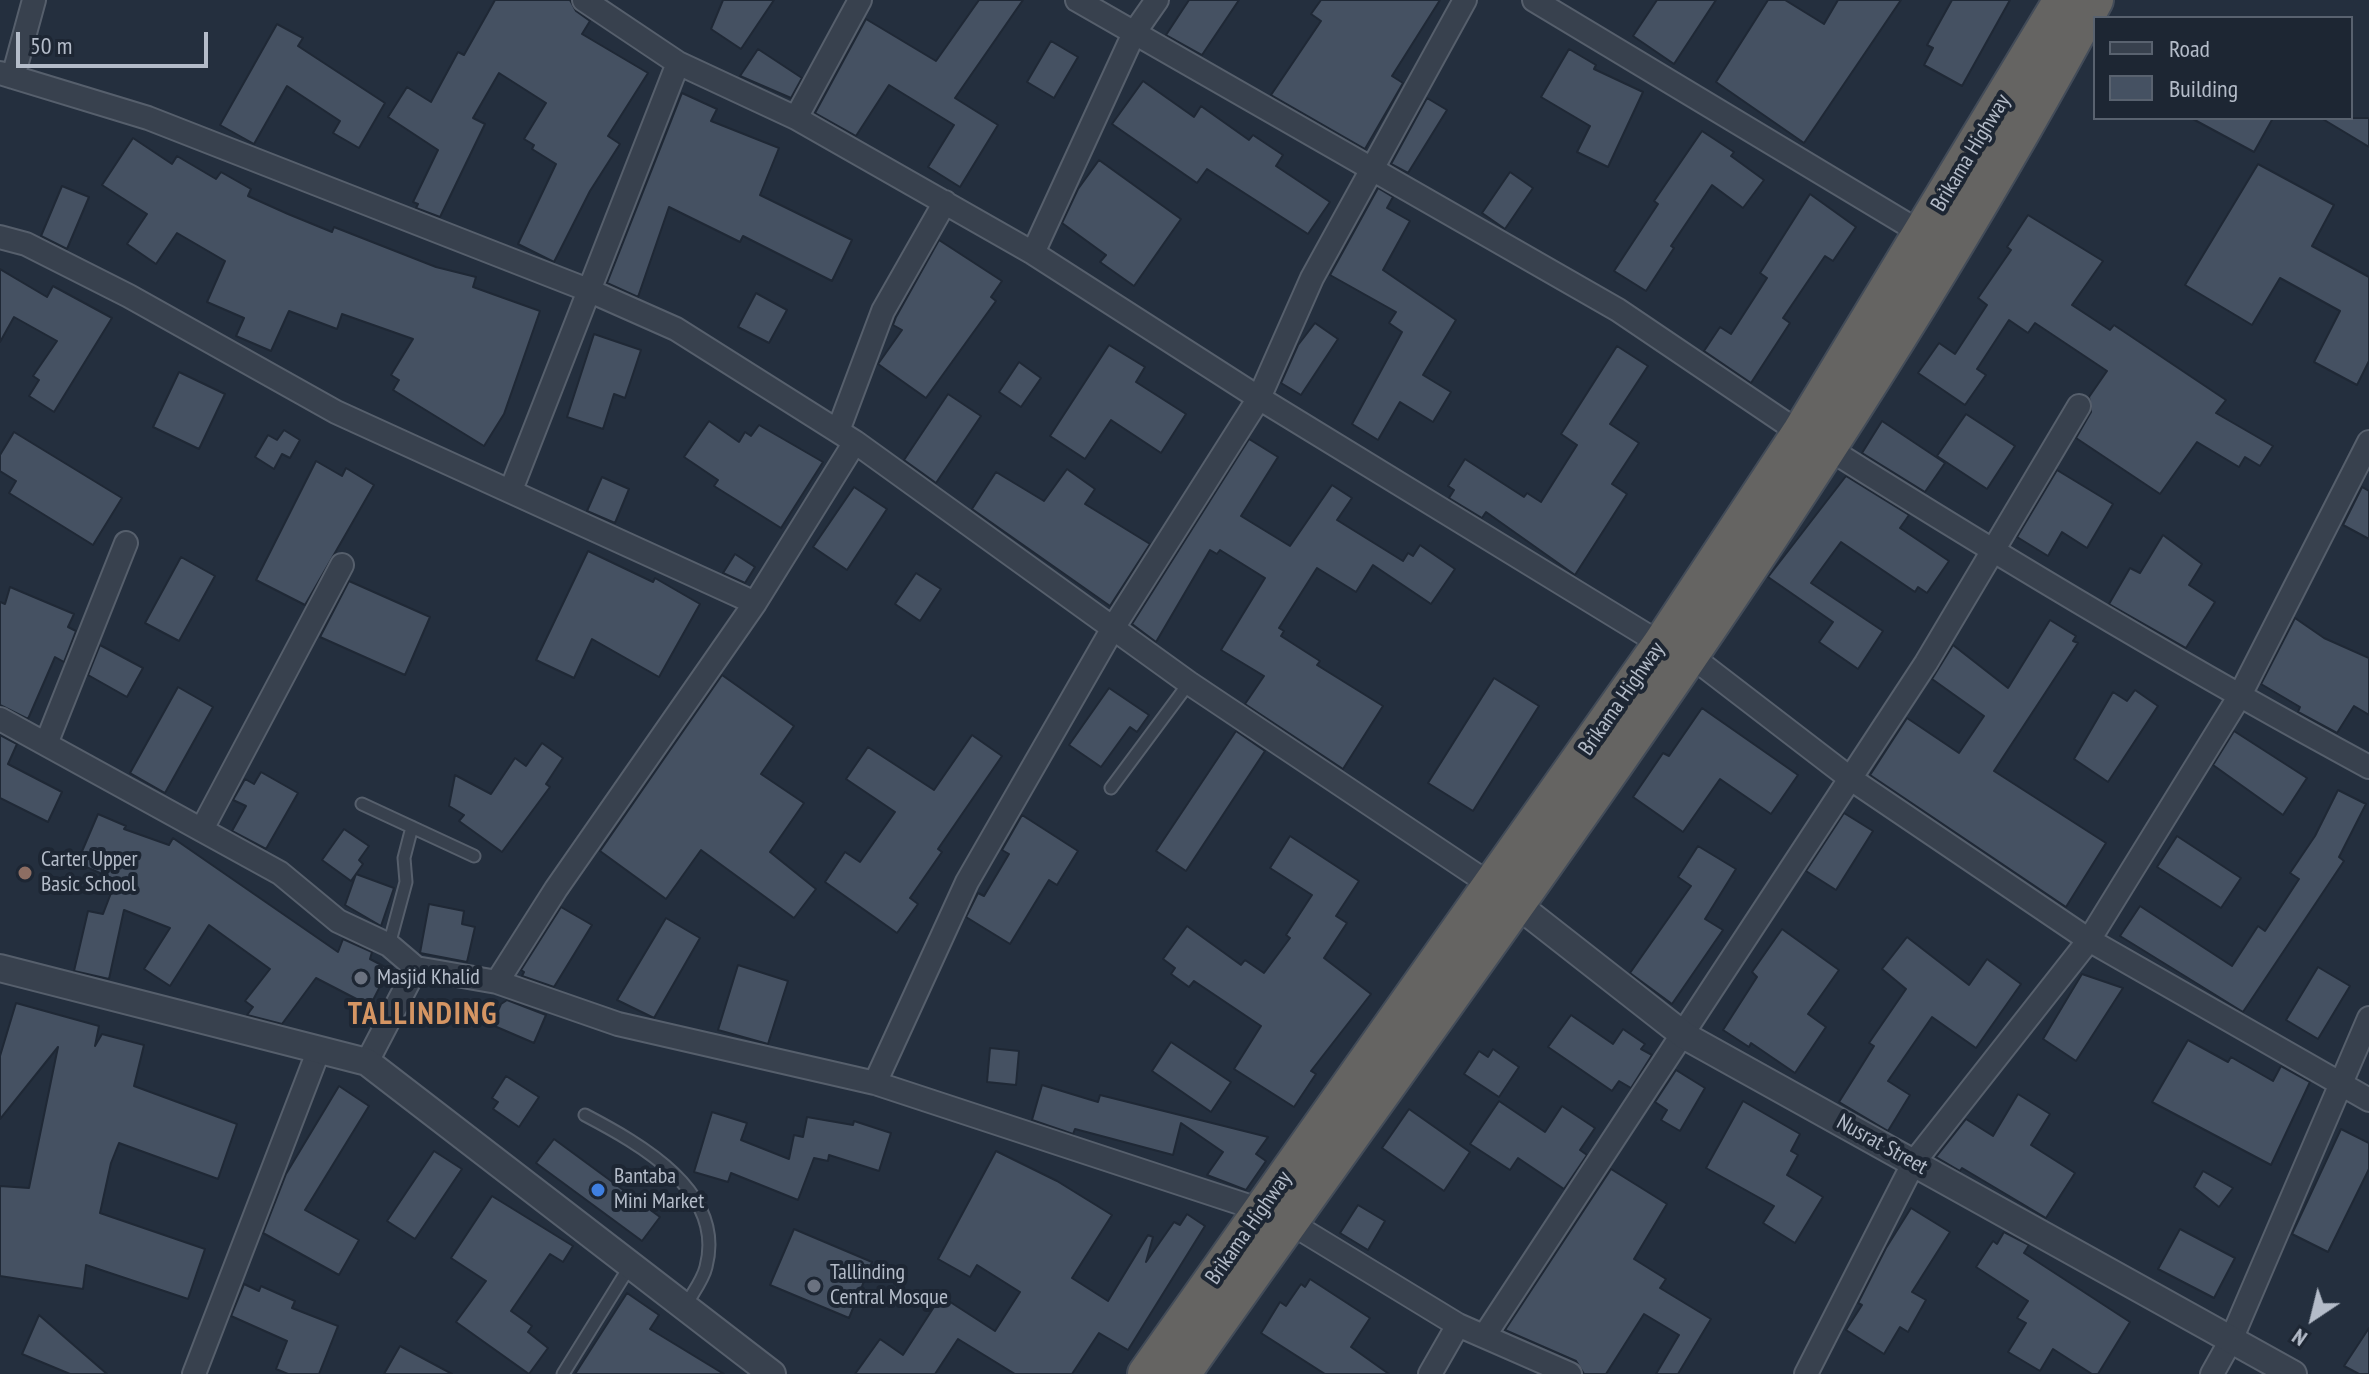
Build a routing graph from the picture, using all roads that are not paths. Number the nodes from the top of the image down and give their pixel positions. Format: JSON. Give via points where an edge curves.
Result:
{"nodes":[{"id":1,"x":34,"y":0,"type":"edge"},
{"id":2,"x":584,"y":0,"type":"edge"},
{"id":3,"x":860,"y":0,"type":"edge"},
{"id":4,"x":1077,"y":0,"type":"edge"},
{"id":5,"x":1157,"y":0,"type":"edge"},
{"id":6,"x":1465,"y":0,"type":"edge"},
{"id":7,"x":1534,"y":0,"type":"edge"},
{"id":8,"x":2062,"y":0,"type":"edge"},
{"id":9,"x":2095,"y":0,"type":"edge"},
{"id":10,"x":1134,"y":33,"type":"junction"},
{"id":11,"x":678,"y":63,"type":"junction"},
{"id":12,"x":7,"y":75,"type":"edge"},
{"id":13,"x":796,"y":118,"type":"junction"},
{"id":14,"x":1371,"y":170,"type":"junction"},
{"id":15,"x":945,"y":202,"type":"junction"},
{"id":16,"x":1923,"y":234,"type":"junction"},
{"id":17,"x":0,"y":237,"type":"edge"},
{"id":18,"x":1033,"y":253,"type":"junction"},
{"id":19,"x":588,"y":290,"type":"junction"},
{"id":20,"x":1259,"y":398,"type":"junction"},
{"id":21,"x":2079,"y":406,"type":"dead end"},
{"id":22,"x":846,"y":436,"type":"junction"},
{"id":23,"x":1813,"y":440,"type":"junction"},
{"id":24,"x":2369,"y":442,"type":"edge"},
{"id":25,"x":511,"y":490,"type":"junction"},
{"id":26,"x":126,"y":543,"type":"dead end"},
{"id":27,"x":1993,"y":551,"type":"junction"},
{"id":28,"x":342,"y":565,"type":"dead end"},
{"id":29,"x":755,"y":603,"type":"junction"},
{"id":30,"x":1113,"y":628,"type":"junction"},
{"id":31,"x":1676,"y":650,"type":"junction"},
{"id":32,"x":1189,"y":683,"type":"junction"},
{"id":33,"x":2239,"y":697,"type":"junction"},
{"id":34,"x":0,"y":719,"type":"edge"},
{"id":35,"x":46,"y":744,"type":"junction"},
{"id":36,"x":2369,"y":767,"type":"edge"},
{"id":37,"x":1851,"y":779,"type":"junction"},
{"id":38,"x":1111,"y":788,"type":"dead end"},
{"id":39,"x":362,"y":804,"type":"dead end"},
{"id":40,"x":412,"y":827,"type":"junction"},
{"id":41,"x":202,"y":829,"type":"junction"},
{"id":42,"x":474,"y":856,"type":"dead end"},
{"id":43,"x":1504,"y":894,"type":"junction"},
{"id":44,"x":2089,"y":940,"type":"junction"},
{"id":45,"x":389,"y":945,"type":"junction"},
{"id":46,"x":0,"y":968,"type":"edge"},
{"id":47,"x":416,"y":968,"type":"junction"},
{"id":48,"x":497,"y":982,"type":"junction"},
{"id":49,"x":2369,"y":1018,"type":"edge"},
{"id":50,"x":1685,"y":1036,"type":"junction"},
{"id":51,"x":318,"y":1052,"type":"junction"},
{"id":52,"x":367,"y":1062,"type":"junction"},
{"id":53,"x":2340,"y":1082,"type":"junction"},
{"id":54,"x":875,"y":1083,"type":"junction"},
{"id":55,"x":2369,"y":1100,"type":"edge"},
{"id":56,"x":585,"y":1115,"type":"dead end"},
{"id":57,"x":1914,"y":1162,"type":"junction"},
{"id":58,"x":1275,"y":1216,"type":"junction"},
{"id":59,"x":630,"y":1265,"type":"junction"},
{"id":60,"x":686,"y":1305,"type":"junction"},
{"id":61,"x":1458,"y":1325,"type":"junction"},
{"id":62,"x":1485,"y":1335,"type":"junction"},
{"id":63,"x":2231,"y":1340,"type":"junction"},
{"id":64,"x":194,"y":1374,"type":"edge"},
{"id":65,"x":563,"y":1374,"type":"edge"},
{"id":66,"x":772,"y":1374,"type":"edge"},
{"id":67,"x":1146,"y":1374,"type":"edge"},
{"id":68,"x":1182,"y":1374,"type":"edge"},
{"id":69,"x":1430,"y":1374,"type":"edge"},
{"id":70,"x":1570,"y":1374,"type":"edge"},
{"id":71,"x":1806,"y":1374,"type":"edge"},
{"id":72,"x":2212,"y":1374,"type":"edge"},
{"id":73,"x":2293,"y":1374,"type":"edge"}],
"edges":[{"from":1,"to":12,"type":"street"},
{"from":2,"to":11,"type":"street"},
{"from":3,"to":13,"type":"street"},
{"from":4,"to":10,"type":"street"},
{"from":5,"to":10,"type":"street"},
{"from":6,"to":14,"type":"street"},
{"from":7,"to":16,"type":"street"},
{"from":8,"to":16,"type":"highway","name":"Brikama Highway"},
{"from":9,"to":23,"type":"highway","name":"Brikama Highway","via":[[1939,266]]},
{"from":10,"to":14,"type":"street"},
{"from":10,"to":18,"type":"street"},
{"from":11,"to":13,"type":"street"},
{"from":11,"to":19,"type":"street"},
{"from":12,"to":19,"type":"street","via":[[148,118]]},
{"from":13,"to":15,"type":"street"},
{"from":14,"to":20,"type":"street","via":[[1312,278]]},
{"from":14,"to":23,"type":"street","via":[[1618,310]]},
{"from":15,"to":18,"type":"street"},
{"from":15,"to":22,"type":"street","via":[[883,311]]},
{"from":16,"to":23,"type":"highway","name":"Brikama Highway"},
{"from":17,"to":25,"type":"street","via":[[26,244],[129,296],[336,412]]},
{"from":18,"to":20,"type":"street"},
{"from":19,"to":22,"type":"street","via":[[676,329]]},
{"from":19,"to":25,"type":"street"},
{"from":20,"to":30,"type":"street"},
{"from":20,"to":31,"type":"street"},
{"from":21,"to":27,"type":"street"},
{"from":22,"to":29,"type":"street"},
{"from":22,"to":30,"type":"street"},
{"from":23,"to":27,"type":"street"},
{"from":23,"to":31,"type":"highway","name":"Brikama Highway"},
{"from":24,"to":33,"type":"street"},
{"from":25,"to":29,"type":"street"},
{"from":26,"to":35,"type":"street"},
{"from":27,"to":33,"type":"street"},
{"from":27,"to":37,"type":"street"},
{"from":28,"to":41,"type":"street"},
{"from":29,"to":48,"type":"street"},
{"from":30,"to":32,"type":"street"},
{"from":30,"to":54,"type":"street","via":[[967,882]]},
{"from":31,"to":37,"type":"street"},
{"from":31,"to":43,"type":"highway","name":"Brikama Highway"},
{"from":32,"to":38,"type":"lane"},
{"from":32,"to":43,"type":"street"},
{"from":33,"to":36,"type":"street"},
{"from":33,"to":44,"type":"street"},
{"from":34,"to":35,"type":"street"},
{"from":35,"to":41,"type":"street"},
{"from":37,"to":44,"type":"street"},
{"from":37,"to":50,"type":"street"},
{"from":39,"to":40,"type":"lane"},
{"from":40,"to":42,"type":"lane"},
{"from":40,"to":45,"type":"lane","via":[[404,858],[406,882]]},
{"from":41,"to":45,"type":"street","via":[[280,873],[338,921]]},
{"from":43,"to":50,"type":"street","name":"Nusrat Street"},
{"from":43,"to":58,"type":"highway","name":"Brikama Highway"},
{"from":44,"to":53,"type":"street"},
{"from":44,"to":57,"type":"street"},
{"from":45,"to":47,"type":"street"},
{"from":46,"to":51,"type":"street"},
{"from":47,"to":48,"type":"street"},
{"from":47,"to":52,"type":"street"},
{"from":48,"to":54,"type":"street","via":[[618,1024]]},
{"from":49,"to":53,"type":"street"},
{"from":50,"to":57,"type":"street","name":"Nusrat Street"},
{"from":50,"to":62,"type":"street"},
{"from":51,"to":52,"type":"street"},
{"from":51,"to":64,"type":"street"},
{"from":52,"to":59,"type":"street"},
{"from":53,"to":55,"type":"street"},
{"from":53,"to":63,"type":"street"},
{"from":54,"to":58,"type":"street"},
{"from":56,"to":60,"type":"lane","via":[[635,1142],[687,1187],[708,1244],[706,1268]]},
{"from":57,"to":63,"type":"street","name":"Nusrat Street"},
{"from":57,"to":71,"type":"street"},
{"from":58,"to":61,"type":"street"},
{"from":58,"to":67,"type":"highway","name":"Brikama Highway"},
{"from":58,"to":68,"type":"highway","name":"Brikama Highway"},
{"from":59,"to":60,"type":"street"},
{"from":59,"to":65,"type":"lane"},
{"from":60,"to":66,"type":"street"},
{"from":61,"to":62,"type":"street"},
{"from":61,"to":69,"type":"street"},
{"from":62,"to":70,"type":"street"},
{"from":63,"to":72,"type":"street"},
{"from":63,"to":73,"type":"street","name":"Nusrat Street"}]}
